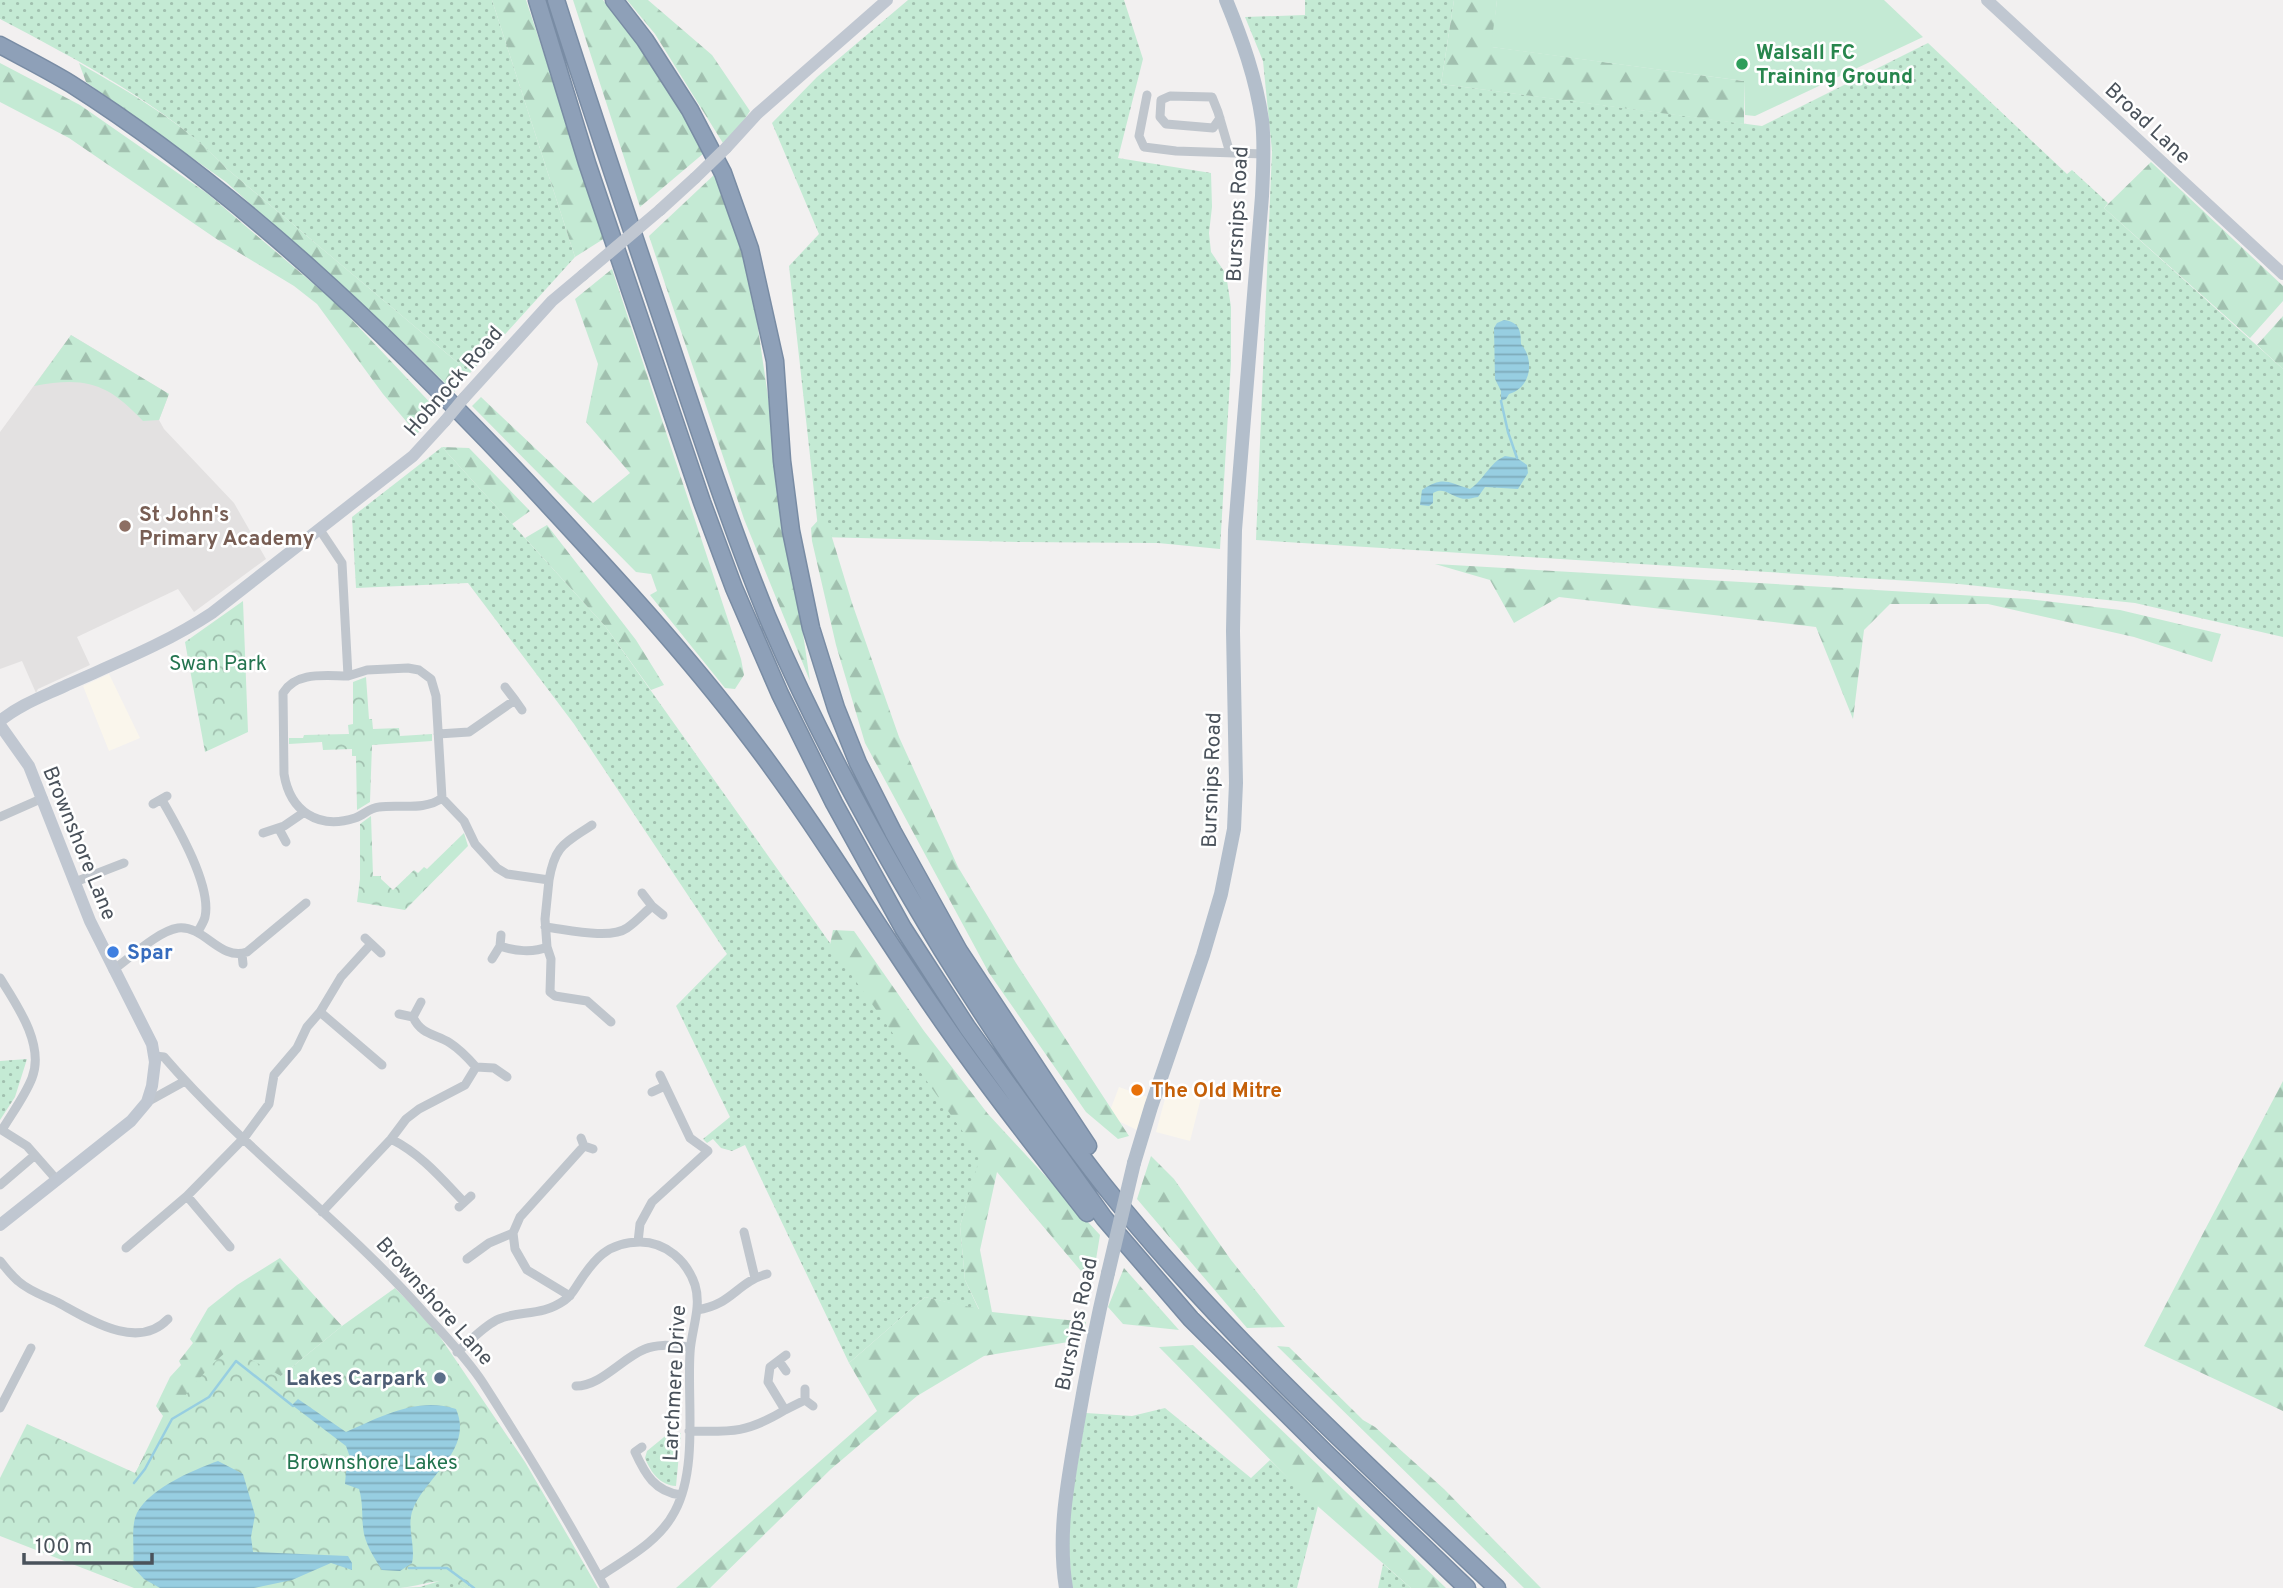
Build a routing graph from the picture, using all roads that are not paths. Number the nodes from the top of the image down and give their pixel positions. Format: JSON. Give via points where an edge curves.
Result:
{"nodes":[{"id":1,"x":537,"y":0,"type":"edge"},
{"id":2,"x":556,"y":0,"type":"edge"},
{"id":3,"x":614,"y":0,"type":"edge"},
{"id":4,"x":887,"y":0,"type":"edge"},
{"id":5,"x":1226,"y":0,"type":"edge"},
{"id":6,"x":1987,"y":0,"type":"edge"},
{"id":7,"x":0,"y":45,"type":"edge"},
{"id":8,"x":1147,"y":95,"type":"dead end"},
{"id":9,"x":1220,"y":118,"type":"junction"},
{"id":10,"x":1230,"y":153,"type":"junction"},
{"id":11,"x":1264,"y":154,"type":"junction"},
{"id":12,"x":2283,"y":274,"type":"edge"},
{"id":13,"x":320,"y":530,"type":"junction"},
{"id":14,"x":348,"y":676,"type":"junction"},
{"id":15,"x":505,"y":687,"type":"dead end"},
{"id":16,"x":515,"y":700,"type":"junction"},
{"id":17,"x":836,"y":708,"type":"junction"},
{"id":18,"x":523,"y":710,"type":"dead end"},
{"id":19,"x":0,"y":723,"type":"edge"},
{"id":20,"x":438,"y":734,"type":"junction"},
{"id":21,"x":43,"y":798,"type":"junction"},
{"id":22,"x":442,"y":798,"type":"junction"},
{"id":23,"x":160,"y":800,"type":"dead end"},
{"id":24,"x":303,"y":813,"type":"junction"},
{"id":25,"x":0,"y":817,"type":"edge"},
{"id":26,"x":592,"y":825,"type":"dead end"},
{"id":27,"x":279,"y":829,"type":"junction"},
{"id":28,"x":813,"y":830,"type":"junction"},
{"id":29,"x":262,"y":833,"type":"dead end"},
{"id":30,"x":286,"y":842,"type":"dead end"},
{"id":31,"x":124,"y":863,"type":"dead end"},
{"id":32,"x":550,"y":880,"type":"junction"},
{"id":33,"x":75,"y":882,"type":"junction"},
{"id":34,"x":905,"y":887,"type":"junction"},
{"id":35,"x":642,"y":893,"type":"dead end"},
{"id":36,"x":306,"y":903,"type":"dead end"},
{"id":37,"x":652,"y":906,"type":"junction"},
{"id":38,"x":663,"y":915,"type":"dead end"},
{"id":39,"x":545,"y":927,"type":"junction"},
{"id":40,"x":198,"y":932,"type":"junction"},
{"id":41,"x":501,"y":935,"type":"dead end"},
{"id":42,"x":500,"y":946,"type":"junction"},
{"id":43,"x":547,"y":947,"type":"junction"},
{"id":44,"x":381,"y":953,"type":"dead end"},
{"id":45,"x":242,"y":954,"type":"junction"},
{"id":46,"x":492,"y":959,"type":"dead end"},
{"id":47,"x":243,"y":964,"type":"dead end"},
{"id":48,"x":114,"y":970,"type":"junction"},
{"id":49,"x":0,"y":978,"type":"edge"},
{"id":50,"x":421,"y":1002,"type":"dead end"},
{"id":51,"x":320,"y":1012,"type":"junction"},
{"id":52,"x":399,"y":1014,"type":"dead end"},
{"id":53,"x":413,"y":1017,"type":"junction"},
{"id":54,"x":611,"y":1022,"type":"dead end"},
{"id":55,"x":967,"y":1027,"type":"junction"},
{"id":56,"x":155,"y":1056,"type":"junction"},
{"id":57,"x":382,"y":1065,"type":"dead end"},
{"id":58,"x":476,"y":1067,"type":"junction"},
{"id":59,"x":660,"y":1075,"type":"dead end"},
{"id":60,"x":507,"y":1076,"type":"dead end"},
{"id":61,"x":185,"y":1081,"type":"junction"},
{"id":62,"x":665,"y":1086,"type":"junction"},
{"id":63,"x":652,"y":1092,"type":"dead end"},
{"id":64,"x":147,"y":1102,"type":"junction"},
{"id":65,"x":1,"y":1130,"type":"edge"},
{"id":66,"x":244,"y":1138,"type":"junction"},
{"id":67,"x":391,"y":1139,"type":"junction"},
{"id":68,"x":716,"y":1143,"type":"dead end"},
{"id":69,"x":586,"y":1144,"type":"dead end"},
{"id":70,"x":708,"y":1151,"type":"junction"},
{"id":71,"x":36,"y":1155,"type":"junction"},
{"id":72,"x":56,"y":1179,"type":"junction"},
{"id":73,"x":0,"y":1185,"type":"edge"},
{"id":74,"x":187,"y":1196,"type":"junction"},
{"id":75,"x":464,"y":1202,"type":"dead end"},
{"id":76,"x":322,"y":1212,"type":"junction"},
{"id":77,"x":2,"y":1218,"type":"edge"},
{"id":78,"x":744,"y":1232,"type":"dead end"},
{"id":79,"x":513,"y":1233,"type":"junction"},
{"id":80,"x":638,"y":1242,"type":"junction"},
{"id":81,"x":230,"y":1247,"type":"dead end"},
{"id":82,"x":1155,"y":1247,"type":"junction"},
{"id":83,"x":126,"y":1248,"type":"dead end"},
{"id":84,"x":467,"y":1259,"type":"dead end"},
{"id":85,"x":0,"y":1261,"type":"edge"},
{"id":86,"x":767,"y":1274,"type":"dead end"},
{"id":87,"x":754,"y":1278,"type":"junction"},
{"id":88,"x":1168,"y":1292,"type":"junction"},
{"id":89,"x":570,"y":1296,"type":"junction"},
{"id":90,"x":697,"y":1310,"type":"junction"},
{"id":91,"x":167,"y":1319,"type":"dead end"},
{"id":92,"x":690,"y":1347,"type":"junction"},
{"id":93,"x":31,"y":1348,"type":"dead end"},
{"id":94,"x":457,"y":1352,"type":"junction"},
{"id":95,"x":786,"y":1371,"type":"dead end"},
{"id":96,"x":576,"y":1385,"type":"dead end"},
{"id":97,"x":587,"y":1386,"type":"junction"},
{"id":98,"x":805,"y":1390,"type":"dead end"},
{"id":99,"x":587,"y":1397,"type":"dead end"},
{"id":100,"x":0,"y":1408,"type":"edge"},
{"id":101,"x":785,"y":1410,"type":"junction"},
{"id":102,"x":689,"y":1431,"type":"junction"},
{"id":103,"x":642,"y":1447,"type":"dead end"},
{"id":104,"x":681,"y":1495,"type":"junction"},
{"id":105,"x":599,"y":1577,"type":"junction"},
{"id":106,"x":605,"y":1588,"type":"edge"},
{"id":107,"x":1066,"y":1588,"type":"edge"},
{"id":108,"x":1467,"y":1588,"type":"edge"},
{"id":109,"x":1497,"y":1588,"type":"edge"}],
"edges":[{"from":1,"to":55,"type":"highway","via":[[587,163],[734,588],[834,803],[903,928]]},
{"from":2,"to":34,"type":"highway","via":[[709,467],[744,559],[797,684]]},
{"from":3,"to":17,"type":"highway","via":[[690,110],[723,173],[750,249],[775,361],[791,531],[811,628]]},
{"from":4,"to":13,"type":"main road","name":"Hobnock Road","bridge":true,"via":[[757,114],[660,210],[552,301],[413,456]]},
{"from":5,"to":11,"type":"main road","name":"Bursnips Road","via":[[1253,73]]},
{"from":6,"to":12,"type":"main road","name":"Broad Lane"},
{"from":7,"to":28,"type":"highway","via":[[68,82],[149,137],[242,208],[350,302],[489,442],[663,630],[752,740]]},
{"from":8,"to":10,"type":"street","via":[[1139,136],[1144,148]]},
{"from":9,"to":9,"type":"street","via":[[1212,97],[1161,100],[1160,117],[1166,124],[1213,128]]},
{"from":9,"to":10,"type":"street"},
{"from":10,"to":11,"type":"street"},
{"from":11,"to":107,"type":"main road","name":"Bursnips Road","bridge":true,"via":[[1235,530],[1234,829],[1224,884],[1150,1107],[1108,1273],[1061,1530]]},
{"from":13,"to":14,"type":"street","via":[[342,563]]},
{"from":13,"to":19,"type":"main road","name":"Hobnock Road","via":[[185,631],[9,713]]},
{"from":14,"to":20,"type":"street","via":[[375,669],[424,672],[436,689]]},
{"from":14,"to":24,"type":"street","via":[[301,678],[283,693],[284,774]]},
{"from":15,"to":16,"type":"street"},
{"from":16,"to":18,"type":"street"},
{"from":16,"to":20,"type":"street","via":[[469,732]]},
{"from":17,"to":34,"type":"highway","via":[[835,722],[899,862]]},
{"from":17,"to":82,"type":"highway","via":[[881,808],[959,951],[1058,1103],[1141,1218]]},
{"from":19,"to":21,"type":"main road","name":"Brownshore Lane","via":[[24,757]]},
{"from":20,"to":22,"type":"street"},
{"from":21,"to":25,"type":"street"},
{"from":21,"to":33,"type":"main road","name":"Brownshore Lane"},
{"from":22,"to":24,"type":"street","via":[[432,804],[376,807],[348,820],[315,820]]},
{"from":22,"to":32,"type":"street","via":[[496,868]]},
{"from":23,"to":40,"type":"street","via":[[188,846],[204,895],[205,917]]},
{"from":24,"to":27,"type":"street"},
{"from":26,"to":32,"type":"street","via":[[558,850]]},
{"from":27,"to":29,"type":"street"},
{"from":27,"to":30,"type":"street"},
{"from":28,"to":55,"type":"highway","via":[[833,848],[932,992]]},
{"from":28,"to":88,"type":"highway","via":[[949,1032],[1031,1141],[1140,1274]]},
{"from":31,"to":33,"type":"street"},
{"from":32,"to":39,"type":"street"},
{"from":33,"to":48,"type":"main road","name":"Brownshore Lane"},
{"from":34,"to":82,"type":"highway","via":[[1008,1054]]},
{"from":35,"to":37,"type":"street"},
{"from":36,"to":45,"type":"street","via":[[295,907]]},
{"from":37,"to":38,"type":"street"},
{"from":37,"to":39,"type":"street","via":[[618,932]]},
{"from":39,"to":43,"type":"street"},
{"from":40,"to":45,"type":"street","via":[[224,950]]},
{"from":40,"to":48,"type":"street","via":[[169,930]]},
{"from":41,"to":42,"type":"street"},
{"from":42,"to":43,"type":"street","via":[[530,951]]},
{"from":42,"to":46,"type":"street"},
{"from":43,"to":54,"type":"street","via":[[550,992],[587,1001]]},
{"from":44,"to":51,"type":"street","via":[[368,941]]},
{"from":45,"to":47,"type":"street"},
{"from":48,"to":56,"type":"main road","name":"Brownshore Lane"},
{"from":49,"to":65,"type":"street","via":[[36,1053],[31,1081]]},
{"from":50,"to":53,"type":"street"},
{"from":51,"to":57,"type":"street"},
{"from":51,"to":66,"type":"street","via":[[274,1075],[269,1104]]},
{"from":52,"to":53,"type":"street"},
{"from":53,"to":58,"type":"street","via":[[417,1026],[463,1052]]},
{"from":55,"to":88,"type":"highway","via":[[1104,1218]]},
{"from":56,"to":61,"type":"street","name":"Brownshore Lane","via":[[164,1057]]},
{"from":56,"to":64,"type":"main road"},
{"from":58,"to":60,"type":"street","via":[[494,1068]]},
{"from":58,"to":67,"type":"street","via":[[466,1084],[419,1109]]},
{"from":59,"to":62,"type":"street"},
{"from":61,"to":64,"type":"street"},
{"from":61,"to":66,"type":"street","name":"Brownshore Lane"},
{"from":62,"to":63,"type":"street"},
{"from":62,"to":70,"type":"street","via":[[690,1138]]},
{"from":64,"to":72,"type":"main road","via":[[131,1121]]},
{"from":65,"to":71,"type":"street"},
{"from":66,"to":74,"type":"street"},
{"from":66,"to":76,"type":"street","name":"Brownshore Lane"},
{"from":67,"to":75,"type":"street","via":[[410,1148]]},
{"from":67,"to":76,"type":"street"},
{"from":68,"to":70,"type":"street"},
{"from":69,"to":79,"type":"street","via":[[520,1217]]},
{"from":70,"to":80,"type":"street","via":[[652,1202],[640,1224]]},
{"from":71,"to":72,"type":"street"},
{"from":71,"to":73,"type":"street"},
{"from":72,"to":77,"type":"main road"},
{"from":74,"to":81,"type":"street"},
{"from":74,"to":83,"type":"street"},
{"from":76,"to":94,"type":"street","name":"Brownshore Lane","via":[[386,1272]]},
{"from":78,"to":87,"type":"street"},
{"from":79,"to":84,"type":"street"},
{"from":79,"to":89,"type":"street","via":[[515,1249],[527,1270]]},
{"from":80,"to":89,"type":"street","via":[[606,1250]]},
{"from":80,"to":90,"type":"street","name":"Larchmere Drive","via":[[660,1247],[682,1261],[696,1286]]},
{"from":82,"to":109,"type":"highway","via":[[1342,1441]]},
{"from":85,"to":91,"type":"street","via":[[20,1283],[109,1328],[146,1332]]},
{"from":86,"to":87,"type":"street"},
{"from":87,"to":90,"type":"street","via":[[721,1304]]},
{"from":88,"to":108,"type":"highway"},
{"from":89,"to":94,"type":"street","via":[[545,1310],[495,1320]]},
{"from":90,"to":92,"type":"street","name":"Larchmere Drive"},
{"from":92,"to":97,"type":"street","via":[[647,1348]]},
{"from":92,"to":102,"type":"street","name":"Larchmere Drive"},
{"from":93,"to":100,"type":"street"},
{"from":94,"to":105,"type":"street","name":"Brownshore Lane","via":[[482,1382]]},
{"from":95,"to":101,"type":"street","via":[[783,1358],[770,1367],[768,1382]]},
{"from":96,"to":97,"type":"street"},
{"from":97,"to":99,"type":"street"},
{"from":98,"to":101,"type":"street","via":[[809,1403]]},
{"from":101,"to":102,"type":"street","via":[[740,1431]]},
{"from":102,"to":104,"type":"street","name":"Larchmere Drive"},
{"from":103,"to":104,"type":"street","via":[[635,1452],[649,1479],[663,1490]]},
{"from":104,"to":105,"type":"street","name":"Larchmere Drive","via":[[653,1539]]},
{"from":105,"to":106,"type":"street","name":"Brownshore Lane"}]}
